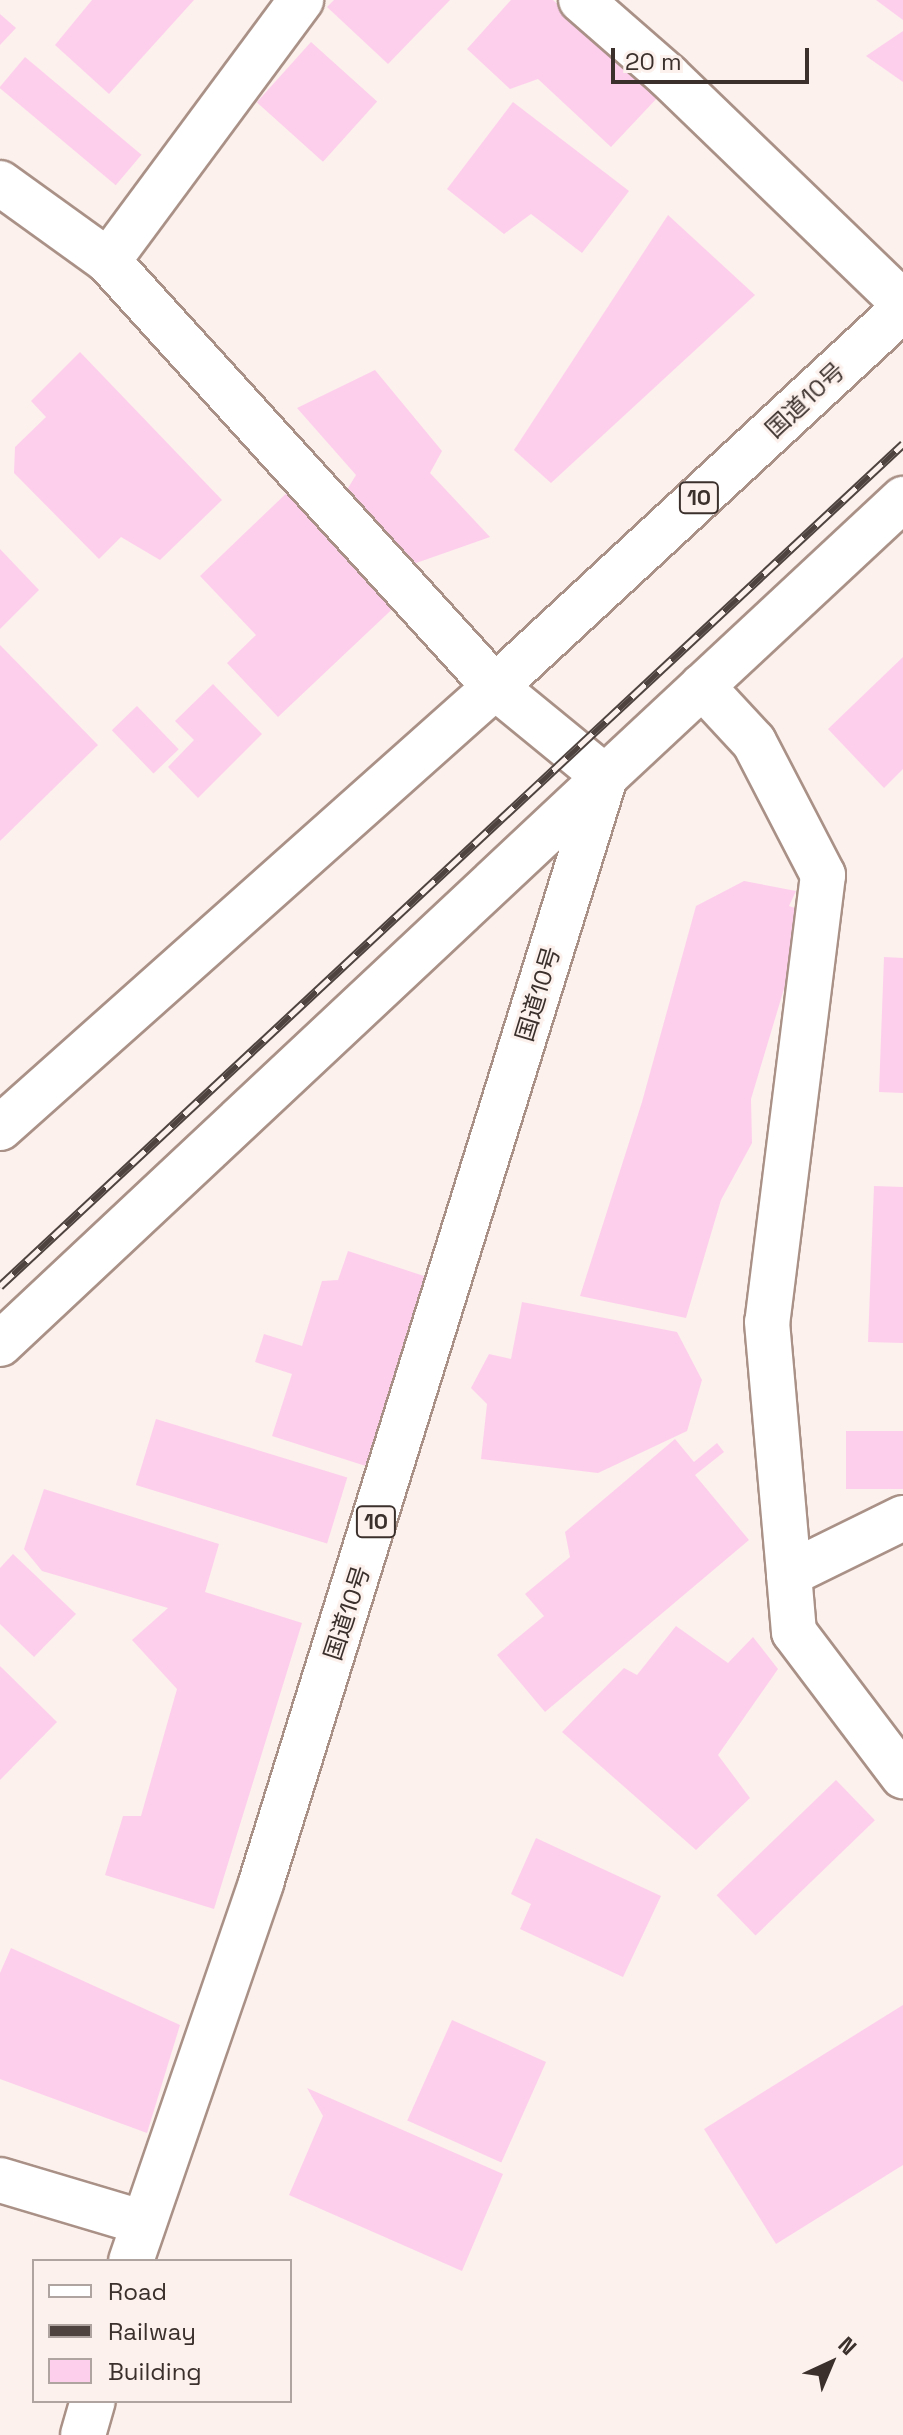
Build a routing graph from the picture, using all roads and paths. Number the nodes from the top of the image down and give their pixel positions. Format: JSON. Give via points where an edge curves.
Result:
{"nodes":[{"id":1,"x":301,"y":0,"type":"edge"},
{"id":2,"x":581,"y":0,"type":"edge"},
{"id":3,"x":0,"y":183,"type":"edge"},
{"id":4,"x":108,"y":261,"type":"junction"},
{"id":5,"x":903,"y":303,"type":"edge"},
{"id":6,"x":903,"y":309,"type":"edge"},
{"id":7,"x":903,"y":499,"type":"edge"},
{"id":8,"x":702,"y":686,"type":"junction"},
{"id":9,"x":495,"y":687,"type":"junction"},
{"id":10,"x":605,"y":777,"type":"junction"},
{"id":11,"x":0,"y":1128,"type":"edge"},
{"id":12,"x":0,"y":1344,"type":"edge"},
{"id":13,"x":903,"y":1518,"type":"edge"},
{"id":14,"x":789,"y":1574,"type":"junction"},
{"id":15,"x":903,"y":1776,"type":"edge"},
{"id":16,"x":0,"y":2180,"type":"edge"},
{"id":17,"x":136,"y":2241,"type":"edge"},
{"id":18,"x":92,"y":2403,"type":"edge"},
{"id":19,"x":83,"y":2435,"type":"edge"}],
"edges":[{"from":1,"to":4,"type":"main road"},
{"from":2,"to":5,"type":"main road","via":[[668,76]]},
{"from":3,"to":4,"type":"main road"},
{"from":4,"to":9,"type":"main road"},
{"from":6,"to":9,"type":"main road","name":"国道10号","number":"10"},
{"from":7,"to":8,"type":"main road","name":"国道10号","number":"10"},
{"from":8,"to":10,"type":"main road","name":"国道10号","number":"10"},
{"from":8,"to":14,"type":"main road","via":[[754,742],[823,875],[767,1322]]},
{"from":9,"to":10,"type":"main road"},
{"from":9,"to":11,"type":"main road","name":"国道10号"},
{"from":10,"to":12,"type":"main road"},
{"from":10,"to":17,"type":"main road","name":"国道10号","number":"10","via":[[266,1867]]},
{"from":13,"to":14,"type":"main road"},
{"from":14,"to":15,"type":"main road","via":[[794,1632]]},
{"from":16,"to":17,"type":"main road"},
{"from":18,"to":19,"type":"main road"}]}
